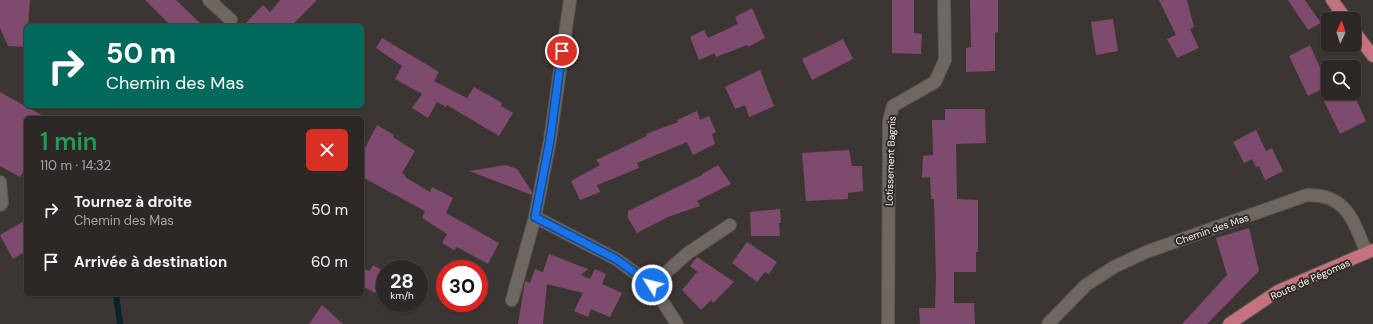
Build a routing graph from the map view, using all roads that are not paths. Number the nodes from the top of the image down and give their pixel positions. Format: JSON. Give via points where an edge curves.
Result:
{"nodes":[{"id":1,"x":210,"y":0,"type":"edge"},
{"id":2,"x":570,"y":0,"type":"edge"},
{"id":3,"x":944,"y":0,"type":"edge"},
{"id":4,"x":1332,"y":0,"type":"edge"},
{"id":5,"x":1341,"y":12,"type":"edge"},
{"id":6,"x":231,"y":20,"type":"dead end"},
{"id":7,"x":1361,"y":40,"type":"edge"},
{"id":8,"x":1373,"y":56,"type":"edge"},
{"id":9,"x":0,"y":182,"type":"edge"},
{"id":10,"x":0,"y":205,"type":"edge"},
{"id":11,"x":535,"y":217,"type":"junction"},
{"id":12,"x":730,"y":226,"type":"dead end"},
{"id":13,"x":1370,"y":252,"type":"edge"},
{"id":14,"x":652,"y":285,"type":"junction"},
{"id":15,"x":512,"y":300,"type":"dead end"},
{"id":16,"x":677,"y":324,"type":"edge"},
{"id":17,"x":888,"y":324,"type":"edge"},
{"id":18,"x":1048,"y":324,"type":"edge"},
{"id":19,"x":1229,"y":324,"type":"edge"}],
"edges":[{"from":1,"to":6,"type":"street"},
{"from":2,"to":11,"type":"street","via":[[550,140]]},
{"from":3,"to":17,"type":"street","name":"Lotissement Bagnis","via":[[945,60],[935,82],[893,106],[889,122]]},
{"from":4,"to":5,"type":"main road"},
{"from":7,"to":8,"type":"main road"},
{"from":9,"to":10,"type":"street"},
{"from":11,"to":14,"type":"street","via":[[616,259]]},
{"from":11,"to":15,"type":"street"},
{"from":12,"to":14,"type":"street","via":[[688,253]]},
{"from":13,"to":18,"type":"street","name":"Chemin des Mas","via":[[1348,212],[1336,200],[1322,195],[1307,196],[1146,252],[1114,267],[1086,285]]},
{"from":13,"to":19,"type":"main road","name":"Route de Pégomas","via":[[1278,291]]},
{"from":14,"to":16,"type":"street"}]}
